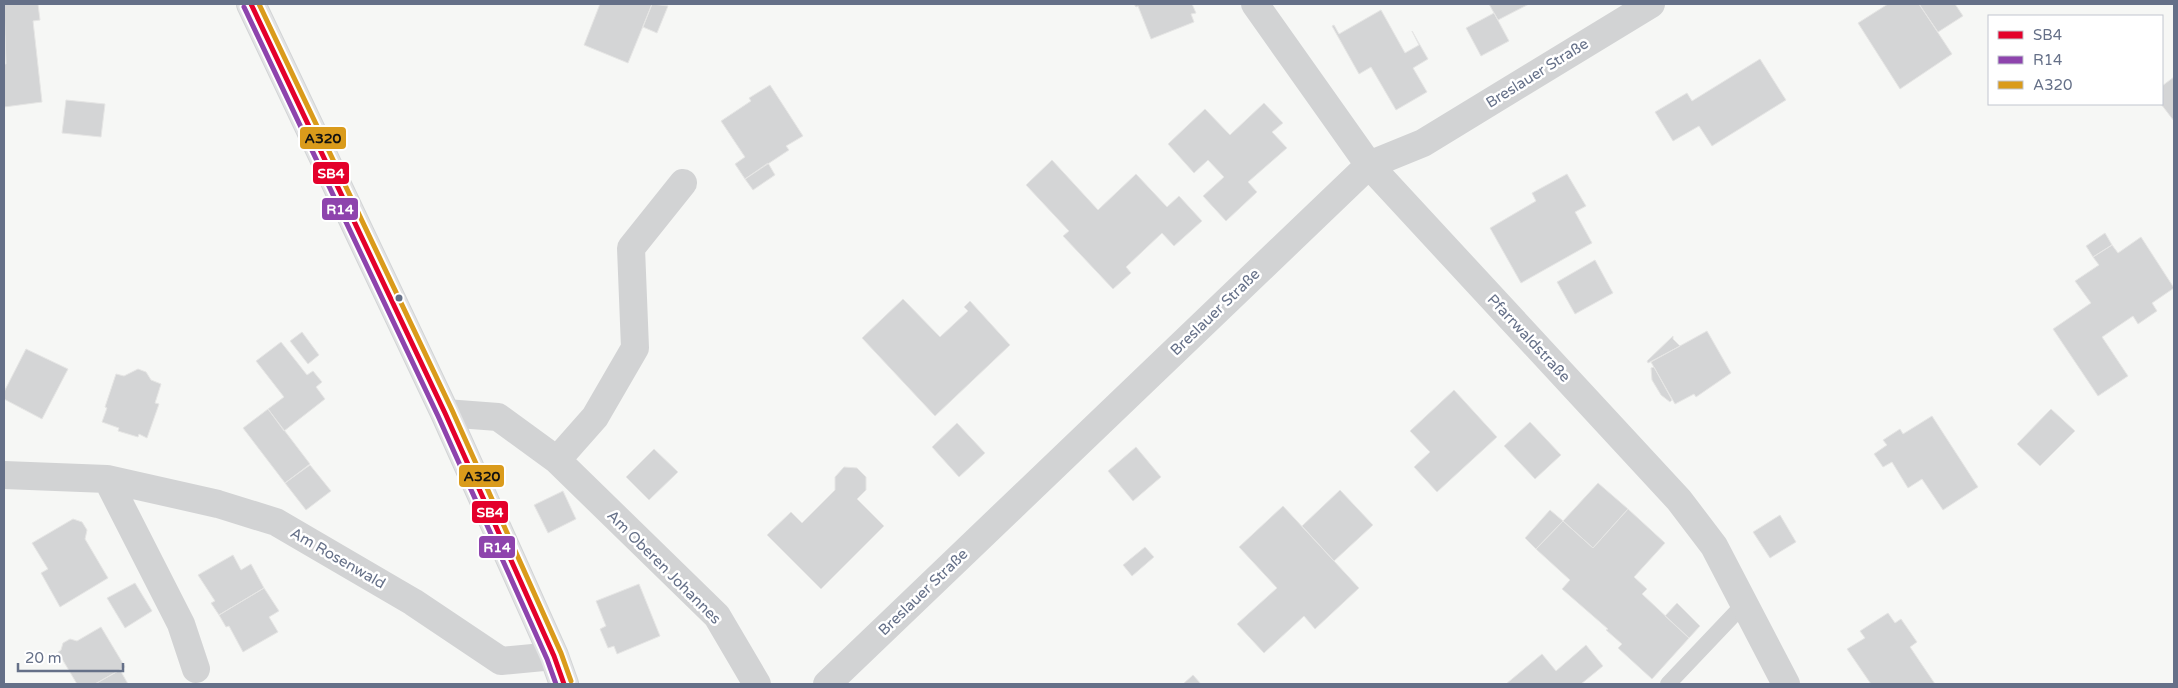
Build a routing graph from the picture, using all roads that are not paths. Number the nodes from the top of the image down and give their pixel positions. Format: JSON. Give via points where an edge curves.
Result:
{"nodes":[{"id":1,"x":251,"y":4,"type":"edge"},
{"id":2,"x":1256,"y":4,"type":"edge"},
{"id":3,"x":1651,"y":4,"type":"edge"},
{"id":4,"x":1369,"y":164,"type":"junction"},
{"id":5,"x":683,"y":183,"type":"dead end"},
{"id":6,"x":445,"y":412,"type":"junction"},
{"id":7,"x":557,"y":460,"type":"junction"},
{"id":8,"x":4,"y":475,"type":"edge"},
{"id":9,"x":107,"y":479,"type":"junction"},
{"id":10,"x":1744,"y":604,"type":"junction"},
{"id":11,"x":554,"y":656,"type":"junction"},
{"id":12,"x":196,"y":669,"type":"dead end"},
{"id":13,"x":564,"y":684,"type":"edge"},
{"id":14,"x":757,"y":684,"type":"edge"},
{"id":15,"x":827,"y":684,"type":"edge"},
{"id":16,"x":1668,"y":684,"type":"edge"},
{"id":17,"x":1786,"y":684,"type":"edge"}],
"edges":[{"from":1,"to":6,"type":"main road"},
{"from":2,"to":4,"type":"street","name":"Pfarrwaldstraße"},
{"from":3,"to":4,"type":"street","name":"Breslauer Straße","via":[[1424,144]]},
{"from":4,"to":10,"type":"street","name":"Pfarrwaldstraße","via":[[1678,500],[1714,546]]},
{"from":4,"to":15,"type":"street","name":"Breslauer Straße"},
{"from":5,"to":7,"type":"street","via":[[631,248],[635,348],[595,417]]},
{"from":6,"to":7,"type":"street","name":"Am Oberen Johannes","via":[[498,417]]},
{"from":6,"to":11,"type":"main road"},
{"from":7,"to":14,"type":"street","name":"Am Oberen Johannes","via":[[717,616]]},
{"from":8,"to":9,"type":"street","name":"Am Rosenwald"},
{"from":9,"to":11,"type":"street","name":"Am Rosenwald","via":[[218,504],[276,522],[413,602],[501,661]]},
{"from":9,"to":12,"type":"street","via":[[181,624]]},
{"from":10,"to":16,"type":"lane"},
{"from":10,"to":17,"type":"street","name":"Pfarrwaldstraße"},
{"from":11,"to":13,"type":"main road"}]}
